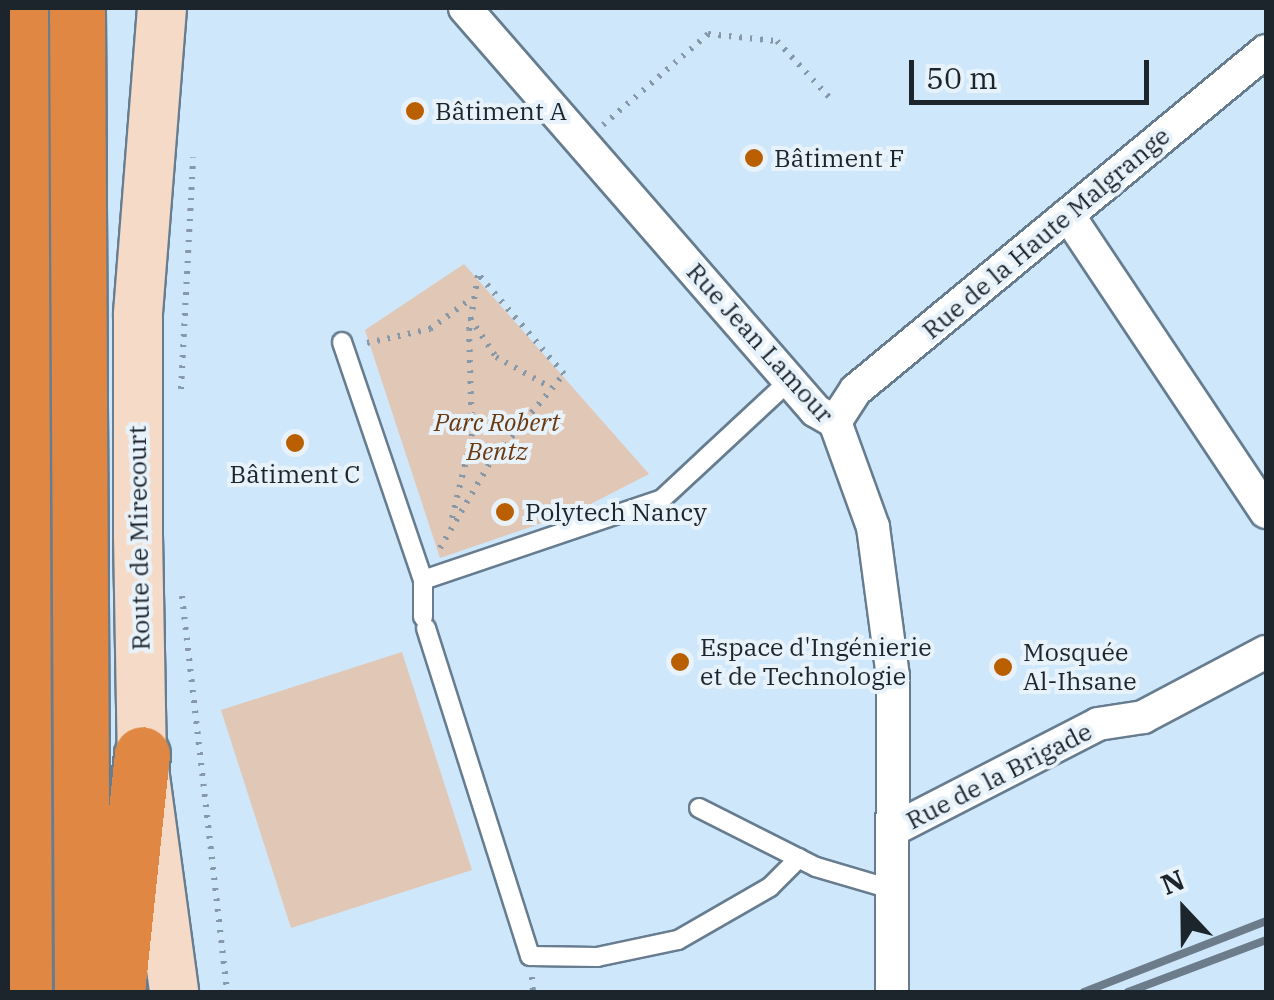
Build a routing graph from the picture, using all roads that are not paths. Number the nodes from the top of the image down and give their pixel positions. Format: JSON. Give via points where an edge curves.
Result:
{"nodes":[{"id":1,"x":20,"y":8,"type":"edge"},
{"id":2,"x":77,"y":8,"type":"edge"},
{"id":3,"x":149,"y":8,"type":"edge"},
{"id":4,"x":162,"y":8,"type":"edge"},
{"id":5,"x":464,"y":8,"type":"edge"},
{"id":6,"x":1266,"y":51,"type":"edge"},
{"id":7,"x":154,"y":82,"type":"junction"},
{"id":8,"x":1068,"y":215,"type":"junction"},
{"id":9,"x":342,"y":342,"type":"road end"},
{"id":10,"x":790,"y":380,"type":"junction"},
{"id":11,"x":836,"y":422,"type":"junction"},
{"id":12,"x":1266,"y":512,"type":"edge"},
{"id":13,"x":423,"y":580,"type":"junction"},
{"id":14,"x":1266,"y":652,"type":"edge"},
{"id":15,"x":142,"y":754,"type":"junction"},
{"id":16,"x":699,"y":808,"type":"dead end"},
{"id":17,"x":896,"y":828,"type":"junction"},
{"id":18,"x":799,"y":858,"type":"junction"},
{"id":19,"x":894,"y":890,"type":"junction"},
{"id":20,"x":24,"y":992,"type":"edge"},
{"id":21,"x":82,"y":992,"type":"edge"},
{"id":22,"x":117,"y":992,"type":"edge"},
{"id":23,"x":174,"y":992,"type":"edge"},
{"id":24,"x":892,"y":992,"type":"edge"}],
"edges":[{"from":1,"to":20,"type":"highway"},
{"from":2,"to":21,"type":"highway"},
{"from":3,"to":7,"type":"main road","name":"Route de Mirecourt"},
{"from":4,"to":7,"type":"main road","name":"Route de Mirecourt"},
{"from":5,"to":10,"type":"street","name":"Rue Jean Lamour"},
{"from":6,"to":8,"type":"street","name":"Rue de la Haute Malgrange"},
{"from":7,"to":15,"type":"main road","name":"Route de Mirecourt","via":[[138,315]]},
{"from":8,"to":11,"type":"street","name":"Rue de la Haute Malgrange","via":[[856,390]]},
{"from":8,"to":12,"type":"street"},
{"from":9,"to":13,"type":"lane"},
{"from":10,"to":11,"type":"street","name":"Rue Jean Lamour","via":[[816,411]]},
{"from":10,"to":13,"type":"lane","via":[[662,499]]},
{"from":11,"to":17,"type":"street","name":"Rue Jean Lamour","via":[[881,564],[894,676]]},
{"from":13,"to":18,"type":"lane","via":[[424,623],[530,956],[611,955],[678,940],[770,887]]},
{"from":14,"to":17,"type":"street","name":"Rue de la Brigade","via":[[1143,717],[1098,724]]},
{"from":15,"to":22,"type":"highway"},
{"from":15,"to":23,"type":"main road","name":"Route de Mirecourt"},
{"from":16,"to":18,"type":"lane"},
{"from":17,"to":19,"type":"street","name":"Rue Jean Lamour"},
{"from":18,"to":19,"type":"lane"},
{"from":19,"to":24,"type":"street","name":"Rue Jean Lamour"}]}
